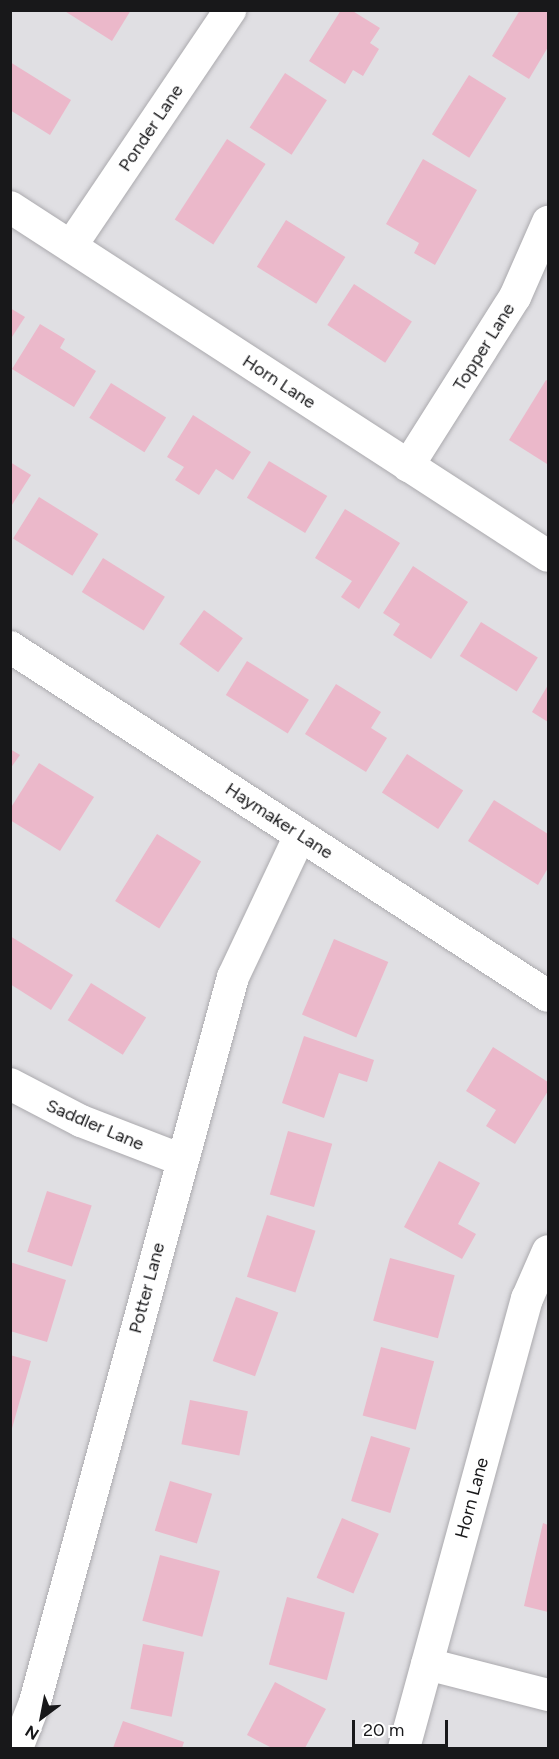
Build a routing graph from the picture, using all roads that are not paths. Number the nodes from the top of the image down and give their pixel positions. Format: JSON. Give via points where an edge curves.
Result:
{"nodes":[{"id":1,"x":230,"y":10,"type":"edge"},
{"id":2,"x":10,"y":207,"type":"edge"},
{"id":3,"x":549,"y":222,"type":"edge"},
{"id":4,"x":71,"y":246,"type":"junction"},
{"id":5,"x":408,"y":466,"type":"junction"},
{"id":6,"x":549,"y":556,"type":"edge"},
{"id":7,"x":10,"y":647,"type":"edge"},
{"id":8,"x":300,"y":834,"type":"junction"},
{"id":9,"x":549,"y":996,"type":"edge"},
{"id":10,"x":10,"y":1084,"type":"edge"},
{"id":11,"x":182,"y":1160,"type":"junction"},
{"id":12,"x":549,"y":1251,"type":"edge"},
{"id":13,"x":427,"y":1664,"type":"junction"},
{"id":14,"x":549,"y":1695,"type":"edge"},
{"id":15,"x":16,"y":1749,"type":"edge"},
{"id":16,"x":404,"y":1749,"type":"edge"}],
"edges":[{"from":1,"to":4,"type":"street","name":"Ponder Lane"},
{"from":2,"to":4,"type":"street","name":"Horn Lane"},
{"from":3,"to":5,"type":"street","name":"Topper Lane","via":[[515,297]]},
{"from":4,"to":5,"type":"street","name":"Horn Lane"},
{"from":5,"to":6,"type":"street","name":"Horn Lane"},
{"from":7,"to":8,"type":"street","name":"Haymaker Lane"},
{"from":8,"to":9,"type":"street","name":"Haymaker Lane"},
{"from":8,"to":11,"type":"street","name":"Potter Lane","via":[[233,977]]},
{"from":10,"to":11,"type":"street","name":"Saddler Lane","via":[[81,1121]]},
{"from":11,"to":15,"type":"street","name":"Potter Lane","via":[[35,1702]]},
{"from":12,"to":13,"type":"street","name":"Horn Lane","via":[[527,1299]]},
{"from":13,"to":14,"type":"street"},
{"from":13,"to":16,"type":"street","name":"Horn Lane"}]}
